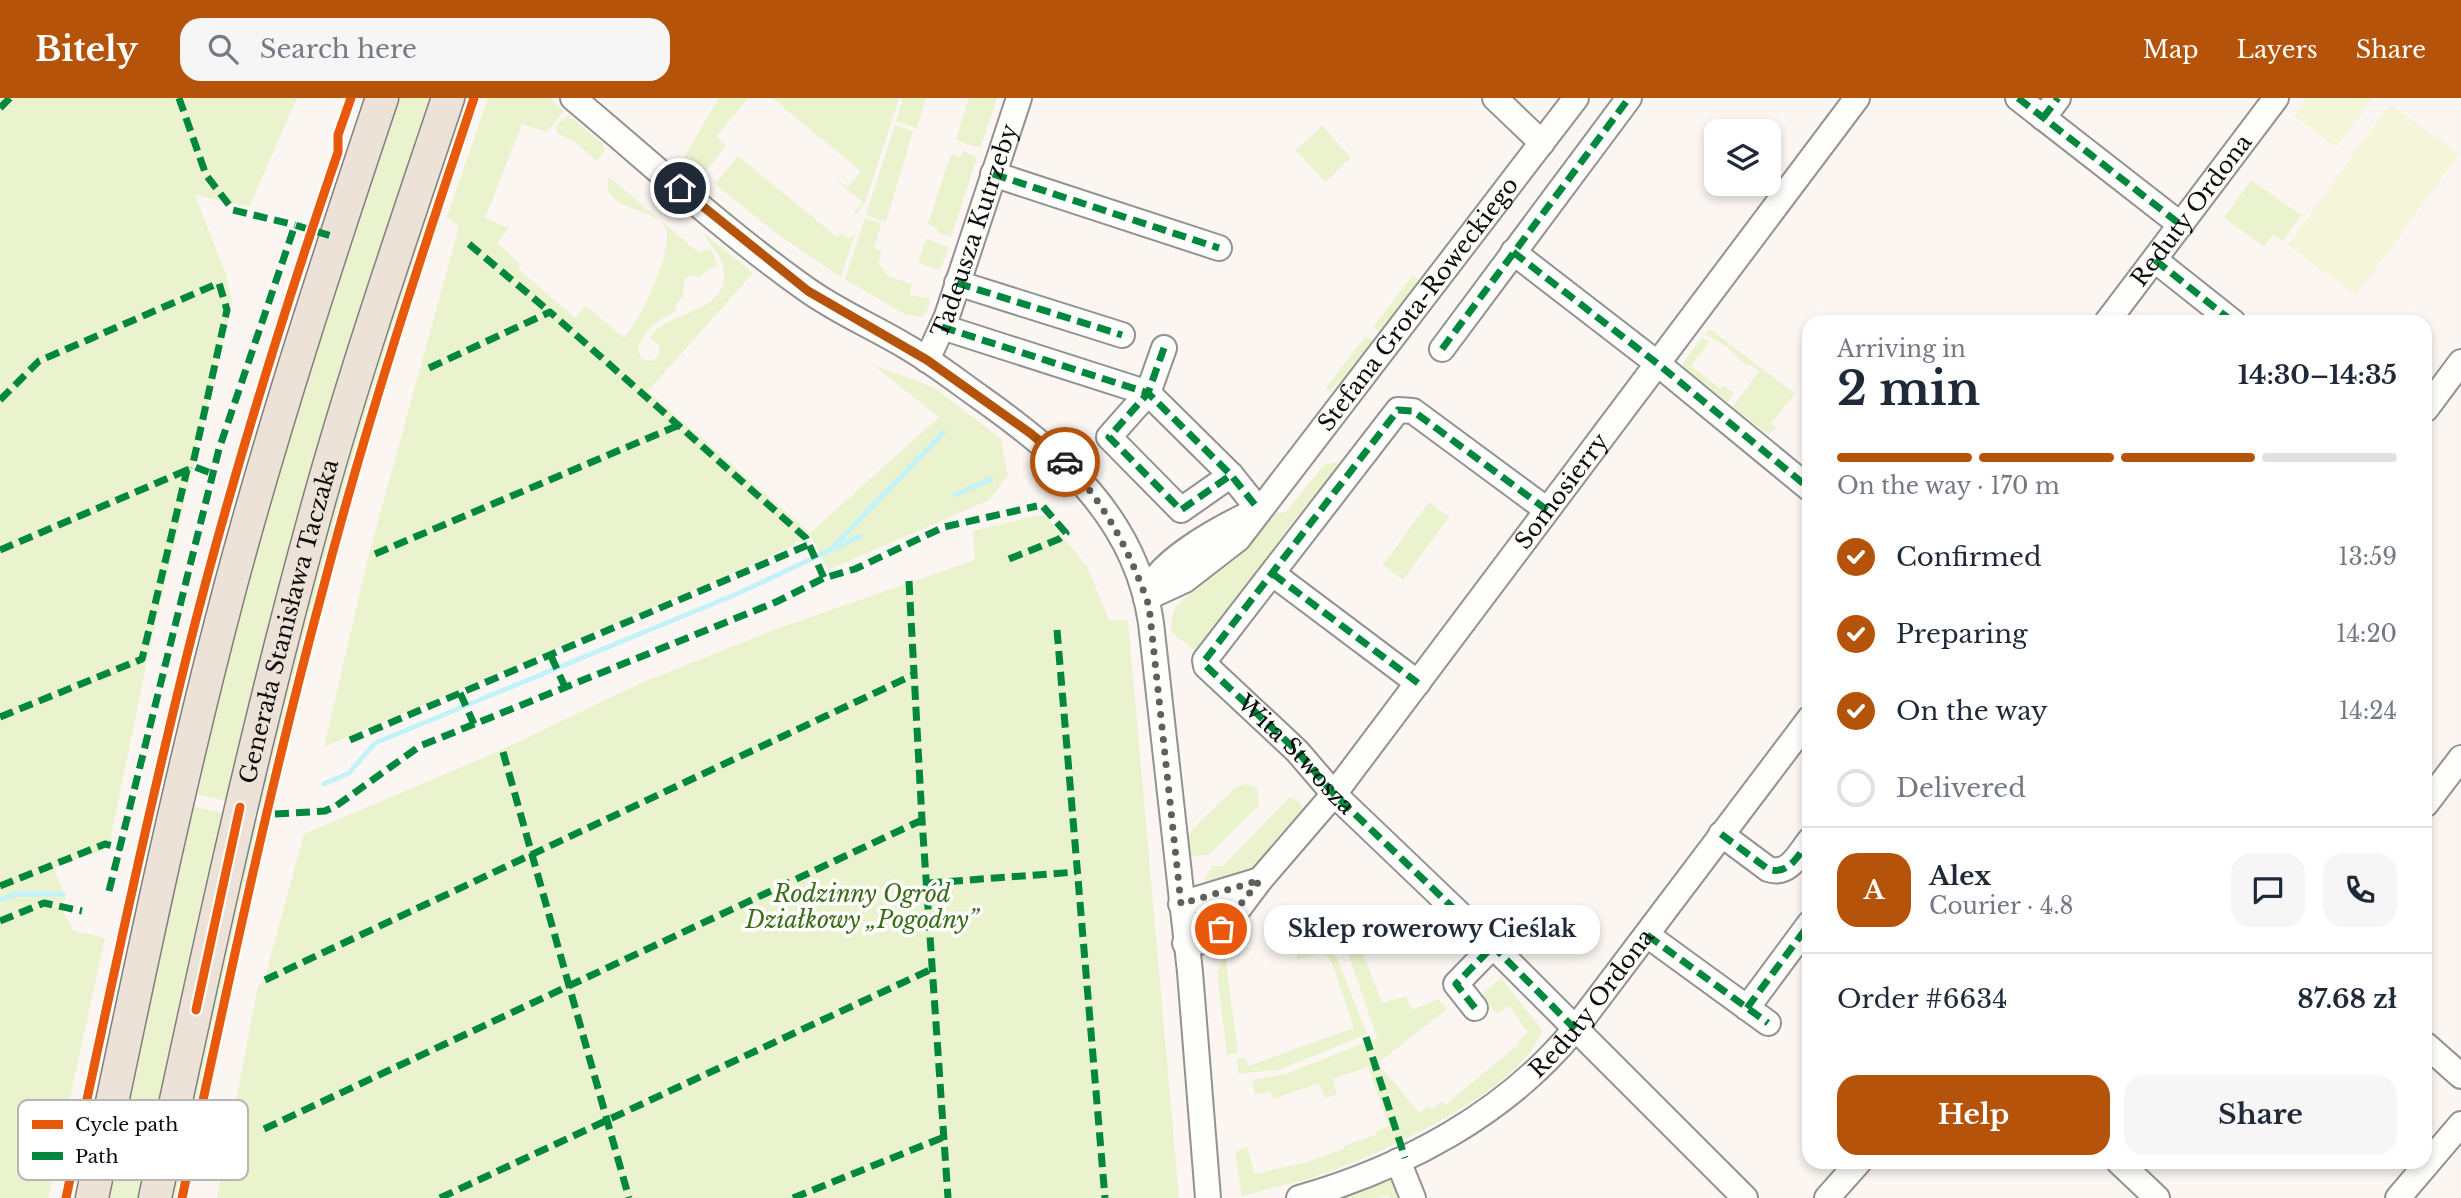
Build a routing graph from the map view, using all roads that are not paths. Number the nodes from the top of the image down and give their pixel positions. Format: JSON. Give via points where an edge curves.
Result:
{"nodes":[{"id":1,"x":382,"y":98,"type":"edge"},
{"id":2,"x":448,"y":98,"type":"edge"},
{"id":3,"x":573,"y":98,"type":"edge"},
{"id":4,"x":1018,"y":98,"type":"edge"},
{"id":5,"x":1495,"y":98,"type":"edge"},
{"id":6,"x":1576,"y":98,"type":"edge"},
{"id":7,"x":1629,"y":98,"type":"edge"},
{"id":8,"x":1857,"y":98,"type":"edge"},
{"id":9,"x":2018,"y":98,"type":"edge"},
{"id":10,"x":2058,"y":98,"type":"edge"},
{"id":11,"x":2276,"y":98,"type":"edge"},
{"id":12,"x":2043,"y":118,"type":"junction"},
{"id":13,"x":1542,"y":143,"type":"junction"},
{"id":14,"x":993,"y":174,"type":"junction"},
{"id":15,"x":2181,"y":225,"type":"junction"},
{"id":16,"x":1219,"y":248,"type":"dead end"},
{"id":17,"x":1513,"y":252,"type":"junction"},
{"id":18,"x":2155,"y":260,"type":"junction"},
{"id":19,"x":957,"y":283,"type":"junction"},
{"id":20,"x":2113,"y":315,"type":"edge"},
{"id":21,"x":2224,"y":315,"type":"edge"},
{"id":22,"x":942,"y":327,"type":"junction"},
{"id":23,"x":1122,"y":335,"type":"dead end"},
{"id":24,"x":1164,"y":348,"type":"dead end"},
{"id":25,"x":1442,"y":349,"type":"dead end"},
{"id":26,"x":927,"y":360,"type":"junction"},
{"id":27,"x":2461,"y":362,"type":"edge"},
{"id":28,"x":1658,"y":364,"type":"junction"},
{"id":29,"x":1148,"y":393,"type":"junction"},
{"id":30,"x":2432,"y":401,"type":"edge"},
{"id":31,"x":1231,"y":475,"type":"junction"},
{"id":32,"x":1802,"y":482,"type":"edge"},
{"id":33,"x":1259,"y":510,"type":"junction"},
{"id":34,"x":1547,"y":510,"type":"junction"},
{"id":35,"x":1116,"y":528,"type":"junction"},
{"id":36,"x":1182,"y":553,"type":"junction"},
{"id":37,"x":1273,"y":574,"type":"junction"},
{"id":38,"x":1146,"y":598,"type":"junction"},
{"id":39,"x":1418,"y":683,"type":"junction"},
{"id":40,"x":1802,"y":728,"type":"edge"},
{"id":41,"x":2461,"y":758,"type":"edge"},
{"id":42,"x":1334,"y":794,"type":"junction"},
{"id":43,"x":2432,"y":796,"type":"edge"},
{"id":44,"x":1721,"y":834,"type":"junction"},
{"id":45,"x":1802,"y":850,"type":"edge"},
{"id":46,"x":1260,"y":880,"type":"junction"},
{"id":47,"x":1181,"y":904,"type":"junction"},
{"id":48,"x":1647,"y":934,"type":"junction"},
{"id":49,"x":1802,"y":934,"type":"edge"},
{"id":50,"x":1185,"y":943,"type":"junction"},
{"id":51,"x":1493,"y":946,"type":"junction"},
{"id":52,"x":1475,"y":1008,"type":"dead end"},
{"id":53,"x":1747,"y":1008,"type":"junction"},
{"id":54,"x":1768,"y":1023,"type":"dead end"},
{"id":55,"x":1575,"y":1029,"type":"junction"},
{"id":56,"x":2432,"y":1050,"type":"edge"},
{"id":57,"x":2461,"y":1076,"type":"edge"},
{"id":58,"x":113,"y":1100,"type":"edge"},
{"id":59,"x":176,"y":1100,"type":"edge"},
{"id":60,"x":2461,"y":1124,"type":"edge"},
{"id":61,"x":2432,"y":1158,"type":"edge"},
{"id":62,"x":1398,"y":1161,"type":"junction"},
{"id":63,"x":1853,"y":1169,"type":"edge"},
{"id":64,"x":2126,"y":1169,"type":"edge"},
{"id":65,"x":2423,"y":1169,"type":"edge"},
{"id":66,"x":96,"y":1180,"type":"edge"},
{"id":67,"x":159,"y":1180,"type":"edge"},
{"id":68,"x":92,"y":1198,"type":"edge"},
{"id":69,"x":155,"y":1198,"type":"edge"},
{"id":70,"x":1208,"y":1198,"type":"edge"},
{"id":71,"x":1299,"y":1198,"type":"edge"},
{"id":72,"x":1413,"y":1198,"type":"edge"},
{"id":73,"x":1745,"y":1198,"type":"edge"},
{"id":74,"x":1827,"y":1198,"type":"edge"},
{"id":75,"x":2157,"y":1198,"type":"edge"},
{"id":76,"x":2398,"y":1198,"type":"edge"}],
"edges":[{"from":1,"to":58,"type":"main road","via":[[289,381],[231,586],[179,794]]},
{"from":2,"to":59,"type":"main road","name":"Generała Stanisława Taczaka","via":[[318,504],[239,813]]},
{"from":3,"to":26,"type":"street","via":[[788,276]]},
{"from":4,"to":14,"type":"street","name":"Tadeusza Kutrzeby"},
{"from":5,"to":13,"type":"street"},
{"from":6,"to":13,"type":"street","name":"Stefana Grota-Roweckiego"},
{"from":7,"to":17,"type":"street","name":"Stefana Grota-Roweckiego"},
{"from":8,"to":28,"type":"street","name":"Somosierry"},
{"from":9,"to":12,"type":"street"},
{"from":10,"to":12,"type":"street"},
{"from":11,"to":15,"type":"street","name":"Reduty Ordona"},
{"from":12,"to":15,"type":"street"},
{"from":13,"to":33,"type":"street","name":"Stefana Grota-Roweckiego"},
{"from":14,"to":16,"type":"street"},
{"from":14,"to":19,"type":"street","name":"Tadeusza Kutrzeby"},
{"from":15,"to":18,"type":"street","name":"Reduty Ordona"},
{"from":17,"to":25,"type":"street","name":"Stefana Grota-Roweckiego"},
{"from":17,"to":28,"type":"street","name":"Stefana Grota-Roweckiego"},
{"from":18,"to":20,"type":"street","name":"Reduty Ordona"},
{"from":18,"to":21,"type":"street"},
{"from":19,"to":22,"type":"street","name":"Tadeusza Kutrzeby"},
{"from":19,"to":23,"type":"street"},
{"from":22,"to":26,"type":"street","name":"Tadeusza Kutrzeby"},
{"from":22,"to":29,"type":"street"},
{"from":24,"to":29,"type":"street"},
{"from":26,"to":35,"type":"street","via":[[1057,454]]},
{"from":27,"to":30,"type":"street"},
{"from":28,"to":32,"type":"street","name":"Stefana Grota-Roweckiego"},
{"from":28,"to":34,"type":"street","name":"Somosierry"},
{"from":29,"to":31,"type":"street"},
{"from":29,"to":31,"type":"street","via":[[1109,437],[1181,510]]},
{"from":31,"to":33,"type":"street"},
{"from":33,"to":36,"type":"street","name":"Stefana Grota-Roweckiego"},
{"from":33,"to":38,"type":"street","name":"Stefana Grota-Roweckiego","via":[[1223,553],[1171,589]]},
{"from":34,"to":37,"type":"street","name":"Wita Stwosza","via":[[1412,411],[1398,410]]},
{"from":34,"to":39,"type":"street","name":"Somosierry"},
{"from":35,"to":36,"type":"street","via":[[1143,550]]},
{"from":35,"to":38,"type":"street"},
{"from":36,"to":38,"type":"street","name":"Stefana Grota-Roweckiego","via":[[1154,580]]},
{"from":37,"to":39,"type":"street"},
{"from":37,"to":42,"type":"street","name":"Wita Stwosza","via":[[1205,660],[1206,666],[1297,751]]},
{"from":38,"to":47,"type":"street"},
{"from":39,"to":42,"type":"street","name":"Somosierry"},
{"from":40,"to":44,"type":"street","name":"Reduty Ordona"},
{"from":41,"to":43,"type":"street"},
{"from":42,"to":46,"type":"street","name":"Somosierry"},
{"from":42,"to":51,"type":"street","name":"Wita Stwosza"},
{"from":44,"to":45,"type":"street","via":[[1776,872],[1789,867]]},
{"from":44,"to":48,"type":"street","name":"Reduty Ordona"},
{"from":46,"to":47,"type":"street"},
{"from":46,"to":50,"type":"street","name":"Somosierry","via":[[1221,929],[1204,941]]},
{"from":47,"to":50,"type":"street"},
{"from":48,"to":53,"type":"street"},
{"from":48,"to":55,"type":"street","name":"Reduty Ordona"},
{"from":49,"to":53,"type":"street"},
{"from":50,"to":70,"type":"street"},
{"from":51,"to":52,"type":"street","via":[[1452,988]]},
{"from":51,"to":55,"type":"street","name":"Wita Stwosza"},
{"from":53,"to":54,"type":"street"},
{"from":55,"to":62,"type":"street","name":"Reduty Ordona","via":[[1506,1095],[1451,1134]]},
{"from":55,"to":73,"type":"street","name":"Wita Stwosza"},
{"from":56,"to":57,"type":"street"},
{"from":60,"to":61,"type":"street"},
{"from":62,"to":71,"type":"street","name":"Reduty Ordona"},
{"from":62,"to":72,"type":"street"},
{"from":63,"to":74,"type":"street"},
{"from":64,"to":75,"type":"street"},
{"from":65,"to":76,"type":"street"},
{"from":66,"to":68,"type":"main road"},
{"from":67,"to":69,"type":"main road","name":"Generała Stanisława Taczaka"}]}
